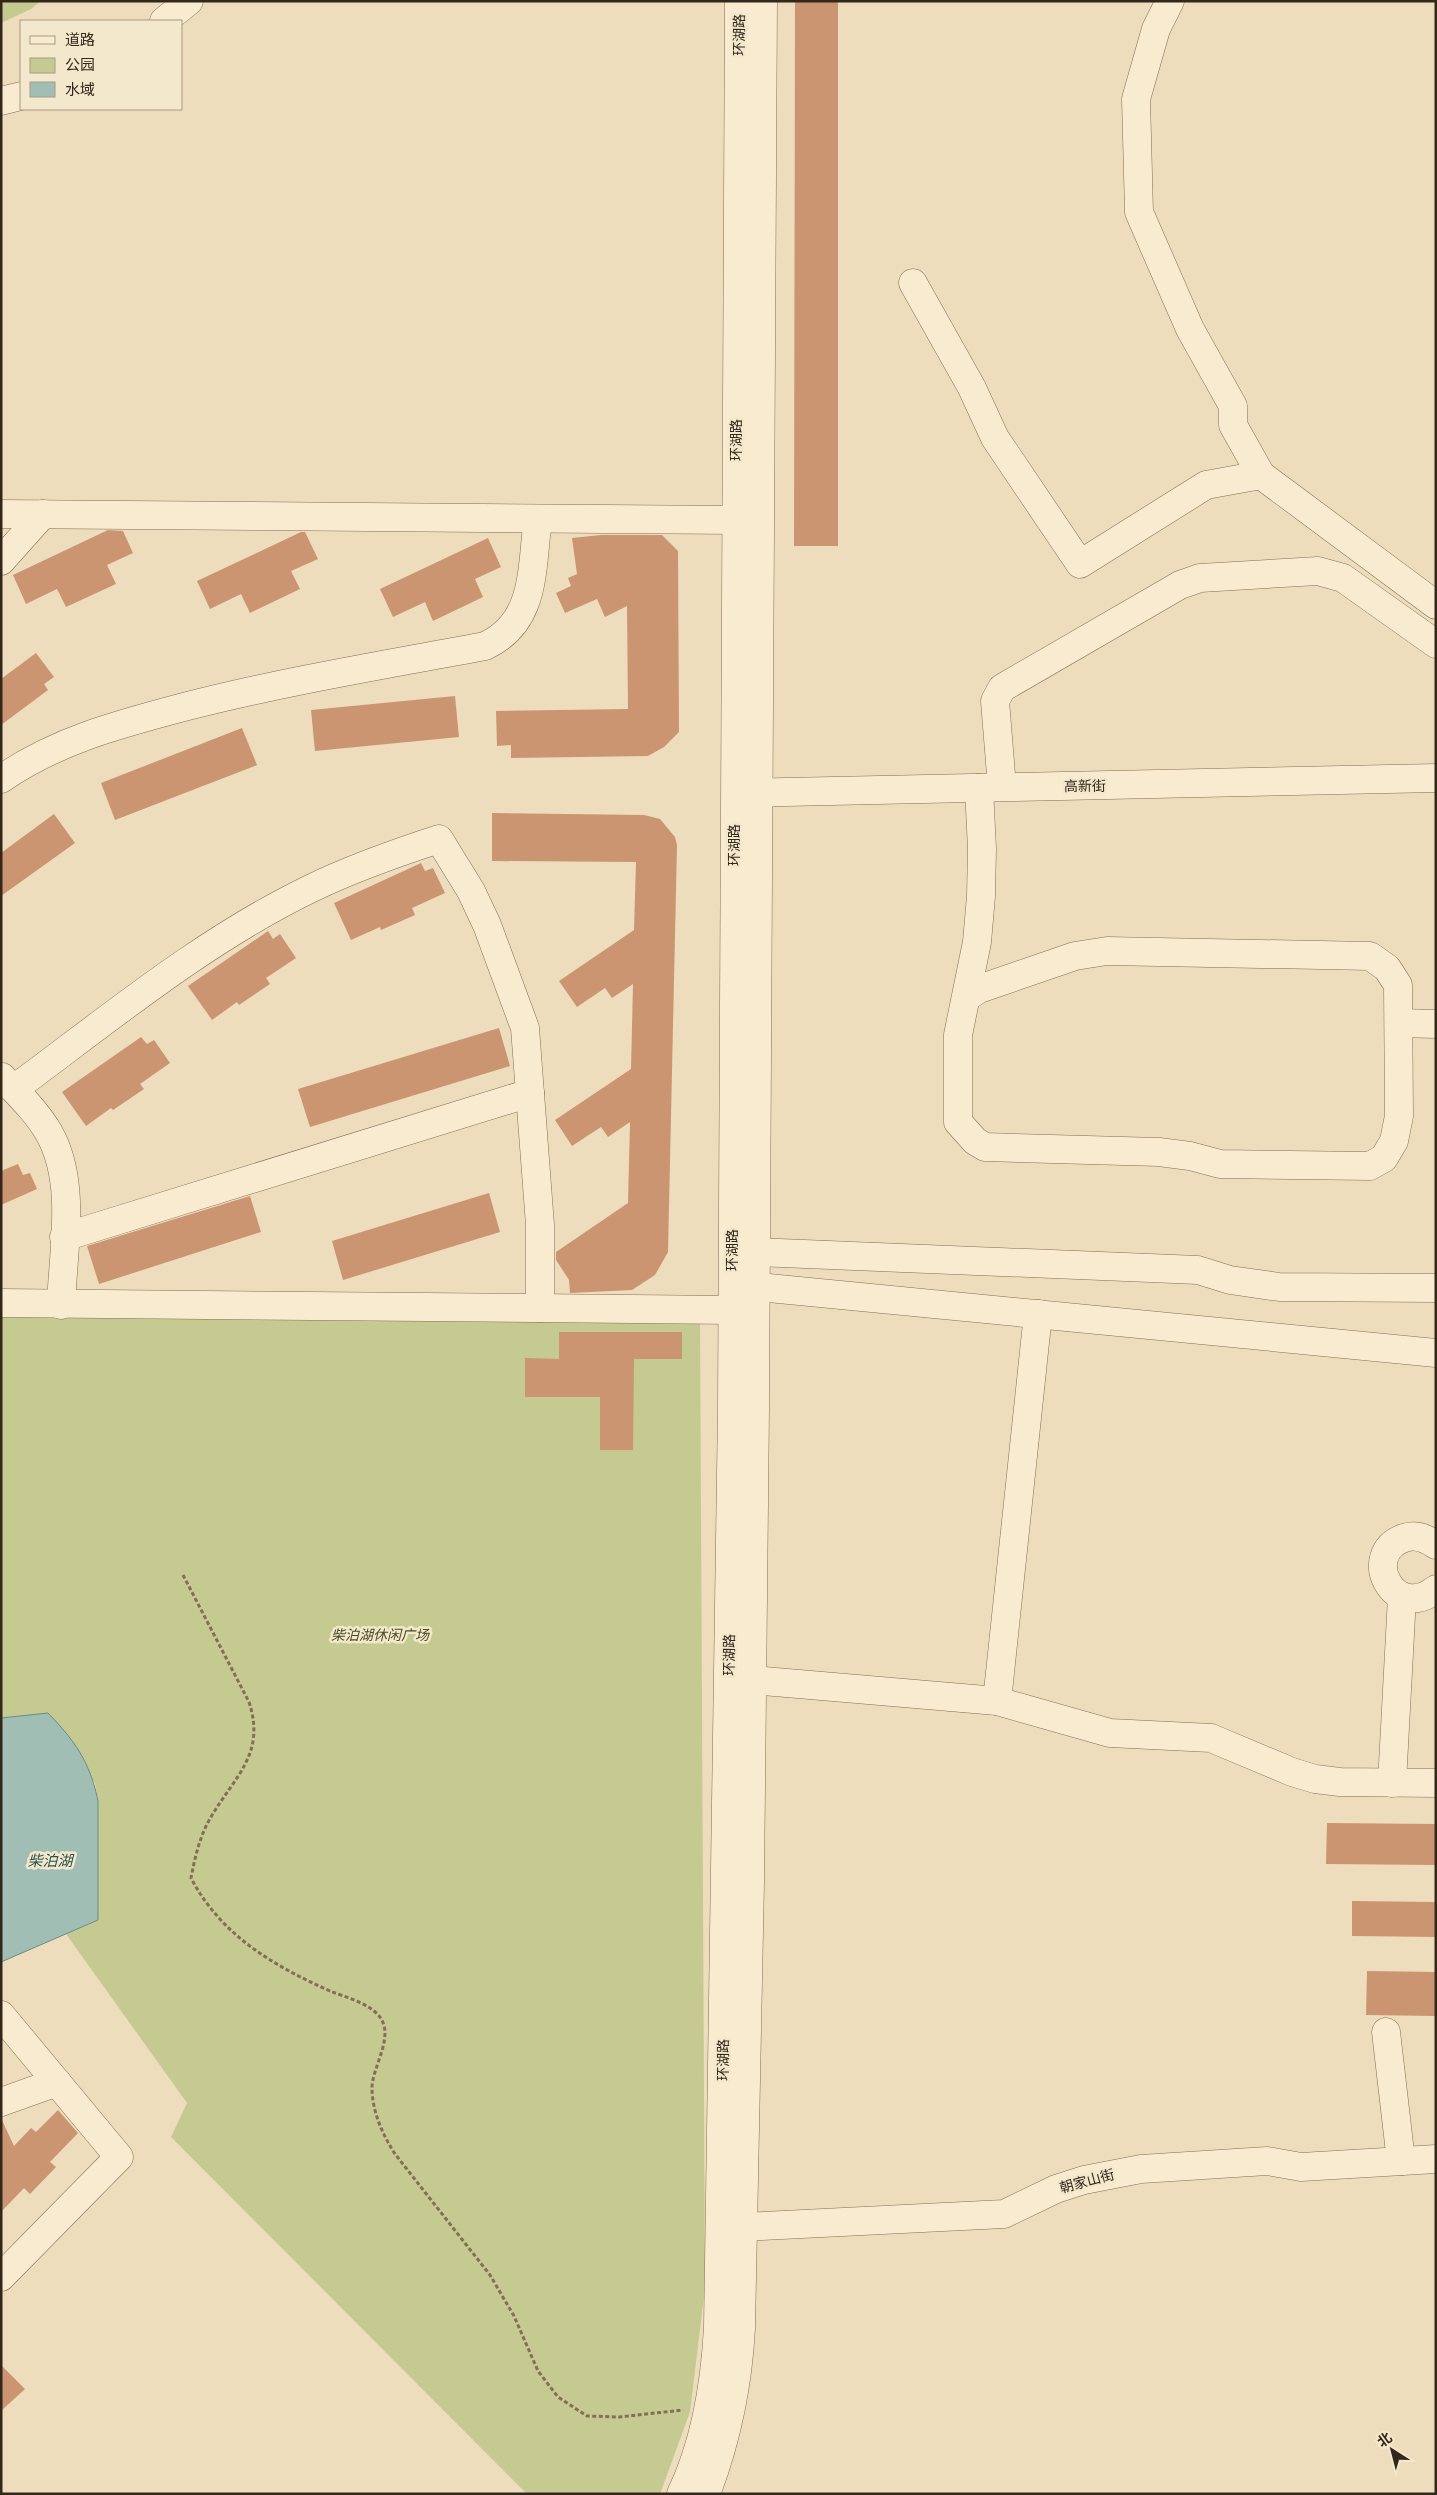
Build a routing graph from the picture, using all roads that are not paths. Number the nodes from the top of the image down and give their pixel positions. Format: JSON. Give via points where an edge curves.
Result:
{"nodes":[{"id":1,"x":189,"y":1,"type":"edge"},
{"id":2,"x":739,"y":1,"type":"edge"},
{"id":3,"x":763,"y":1,"type":"edge"},
{"id":4,"x":1170,"y":1,"type":"edge"},
{"id":5,"x":165,"y":20,"type":"edge"},
{"id":6,"x":20,"y":96,"type":"edge"},
{"id":7,"x":1,"y":101,"type":"edge"},
{"id":8,"x":913,"y":284,"type":"dead end"},
{"id":9,"x":1261,"y":475,"type":"junction"},
{"id":10,"x":1,"y":514,"type":"edge"},
{"id":11,"x":43,"y":514,"type":"junction"},
{"id":12,"x":538,"y":519,"type":"junction"},
{"id":13,"x":736,"y":520,"type":"junction"},
{"id":14,"x":1,"y":561,"type":"edge"},
{"id":15,"x":1436,"y":605,"type":"edge"},
{"id":16,"x":1436,"y":644,"type":"edge"},
{"id":17,"x":1436,"y":778,"type":"edge"},
{"id":18,"x":1,"y":779,"type":"edge"},
{"id":19,"x":990,"y":788,"type":"junction"},
{"id":20,"x":746,"y":793,"type":"junction"},
{"id":21,"x":967,"y":997,"type":"junction"},
{"id":22,"x":1399,"y":1022,"type":"junction"},
{"id":23,"x":1436,"y":1024,"type":"edge"},
{"id":24,"x":8,"y":1083,"type":"edge"},
{"id":25,"x":530,"y":1092,"type":"junction"},
{"id":26,"x":64,"y":1237,"type":"junction"},
{"id":27,"x":755,"y":1252,"type":"junction"},
{"id":28,"x":1436,"y":1288,"type":"edge"},
{"id":29,"x":740,"y":1294,"type":"junction"},
{"id":30,"x":1,"y":1303,"type":"edge"},
{"id":31,"x":61,"y":1305,"type":"junction"},
{"id":32,"x":540,"y":1308,"type":"junction"},
{"id":33,"x":1038,"y":1314,"type":"junction"},
{"id":34,"x":1436,"y":1353,"type":"edge"},
{"id":35,"x":1436,"y":1545,"type":"edge"},
{"id":36,"x":1436,"y":1590,"type":"edge"},
{"id":37,"x":1402,"y":1597,"type":"junction"},
{"id":38,"x":752,"y":1680,"type":"junction"},
{"id":39,"x":997,"y":1702,"type":"junction"},
{"id":40,"x":1392,"y":1782,"type":"junction"},
{"id":41,"x":1436,"y":1783,"type":"edge"},
{"id":42,"x":1,"y":2015,"type":"edge"},
{"id":43,"x":1386,"y":2032,"type":"dead end"},
{"id":44,"x":57,"y":2082,"type":"junction"},
{"id":45,"x":1,"y":2102,"type":"edge"},
{"id":46,"x":1436,"y":2159,"type":"edge"},
{"id":47,"x":1401,"y":2161,"type":"junction"},
{"id":48,"x":743,"y":2227,"type":"junction"},
{"id":49,"x":1,"y":2277,"type":"edge"},
{"id":50,"x":681,"y":2494,"type":"edge"},
{"id":51,"x":706,"y":2494,"type":"edge"}],
"edges":[{"from":1,"to":5,"type":"street"},
{"from":2,"to":13,"type":"street","name":"环湖路"},
{"from":3,"to":20,"type":"street","name":"环湖路"},
{"from":4,"to":9,"type":"street","via":[[1156,29],[1136,99],[1138,212],[1190,329],[1233,406],[1233,425]]},
{"from":6,"to":7,"type":"street"},
{"from":8,"to":9,"type":"street","via":[[972,388],[995,438],[1080,564],[1206,485]]},
{"from":9,"to":15,"type":"street"},
{"from":10,"to":11,"type":"street"},
{"from":11,"to":12,"type":"street"},
{"from":11,"to":14,"type":"street"},
{"from":12,"to":13,"type":"street"},
{"from":12,"to":18,"type":"street","via":[[527,601],[514,626],[496,641],[485,646],[251,689],[102,728],[41,754]]},
{"from":13,"to":20,"type":"street","name":"环湖路"},
{"from":16,"to":19,"type":"street","via":[[1343,578],[1331,573],[1200,578],[1180,585],[1002,688],[995,701]]},
{"from":17,"to":19,"type":"street","name":"高新街"},
{"from":19,"to":20,"type":"street","name":"高新街"},
{"from":19,"to":21,"type":"street","via":[[982,849],[977,942]]},
{"from":20,"to":27,"type":"street","name":"环湖路"},
{"from":20,"to":29,"type":"street","name":"环湖路"},
{"from":21,"to":22,"type":"street","via":[[979,989],[1075,956],[1107,951],[1370,956],[1387,968],[1398,985]]},
{"from":21,"to":22,"type":"street","via":[[958,1035],[958,1122],[975,1141],[985,1147],[1159,1152],[1220,1164],[1370,1166],[1384,1158],[1394,1141],[1398,1116]]},
{"from":22,"to":23,"type":"street"},
{"from":24,"to":25,"type":"street","via":[[264,913],[359,866],[439,839],[471,891],[504,969],[525,1028]]},
{"from":24,"to":26,"type":"street","via":[[37,1115],[58,1154],[66,1183]]},
{"from":25,"to":26,"type":"street"},
{"from":25,"to":32,"type":"street","via":[[540,1225]]},
{"from":26,"to":31,"type":"street"},
{"from":27,"to":28,"type":"street","via":[[1198,1270],[1230,1280],[1279,1287]]},
{"from":27,"to":29,"type":"street","name":"环湖路"},
{"from":29,"to":32,"type":"street"},
{"from":29,"to":33,"type":"street"},
{"from":29,"to":38,"type":"street","name":"环湖路"},
{"from":29,"to":50,"type":"street","name":"环湖路","via":[[718,2327],[709,2408]]},
{"from":30,"to":31,"type":"street"},
{"from":31,"to":32,"type":"street"},
{"from":33,"to":34,"type":"street"},
{"from":33,"to":39,"type":"street"},
{"from":35,"to":37,"type":"street","via":[[1423,1538],[1406,1537],[1386,1553],[1382,1569],[1384,1577]]},
{"from":36,"to":37,"type":"street","via":[[1421,1598]]},
{"from":37,"to":40,"type":"street"},
{"from":38,"to":39,"type":"street"},
{"from":38,"to":48,"type":"street","name":"环湖路"},
{"from":39,"to":40,"type":"street","via":[[1110,1733],[1211,1738],[1315,1779]]},
{"from":40,"to":41,"type":"street"},
{"from":42,"to":44,"type":"street"},
{"from":43,"to":47,"type":"street"},
{"from":44,"to":45,"type":"street"},
{"from":44,"to":49,"type":"street","via":[[119,2157]]},
{"from":46,"to":47,"type":"street","name":"朝家山街"},
{"from":47,"to":48,"type":"street","name":"朝家山街","via":[[1301,2167],[1267,2161],[1141,2169],[1056,2189],[1004,2214]]},
{"from":48,"to":51,"type":"street","name":"环湖路","via":[[741,2328],[735,2395],[719,2461]]}]}
